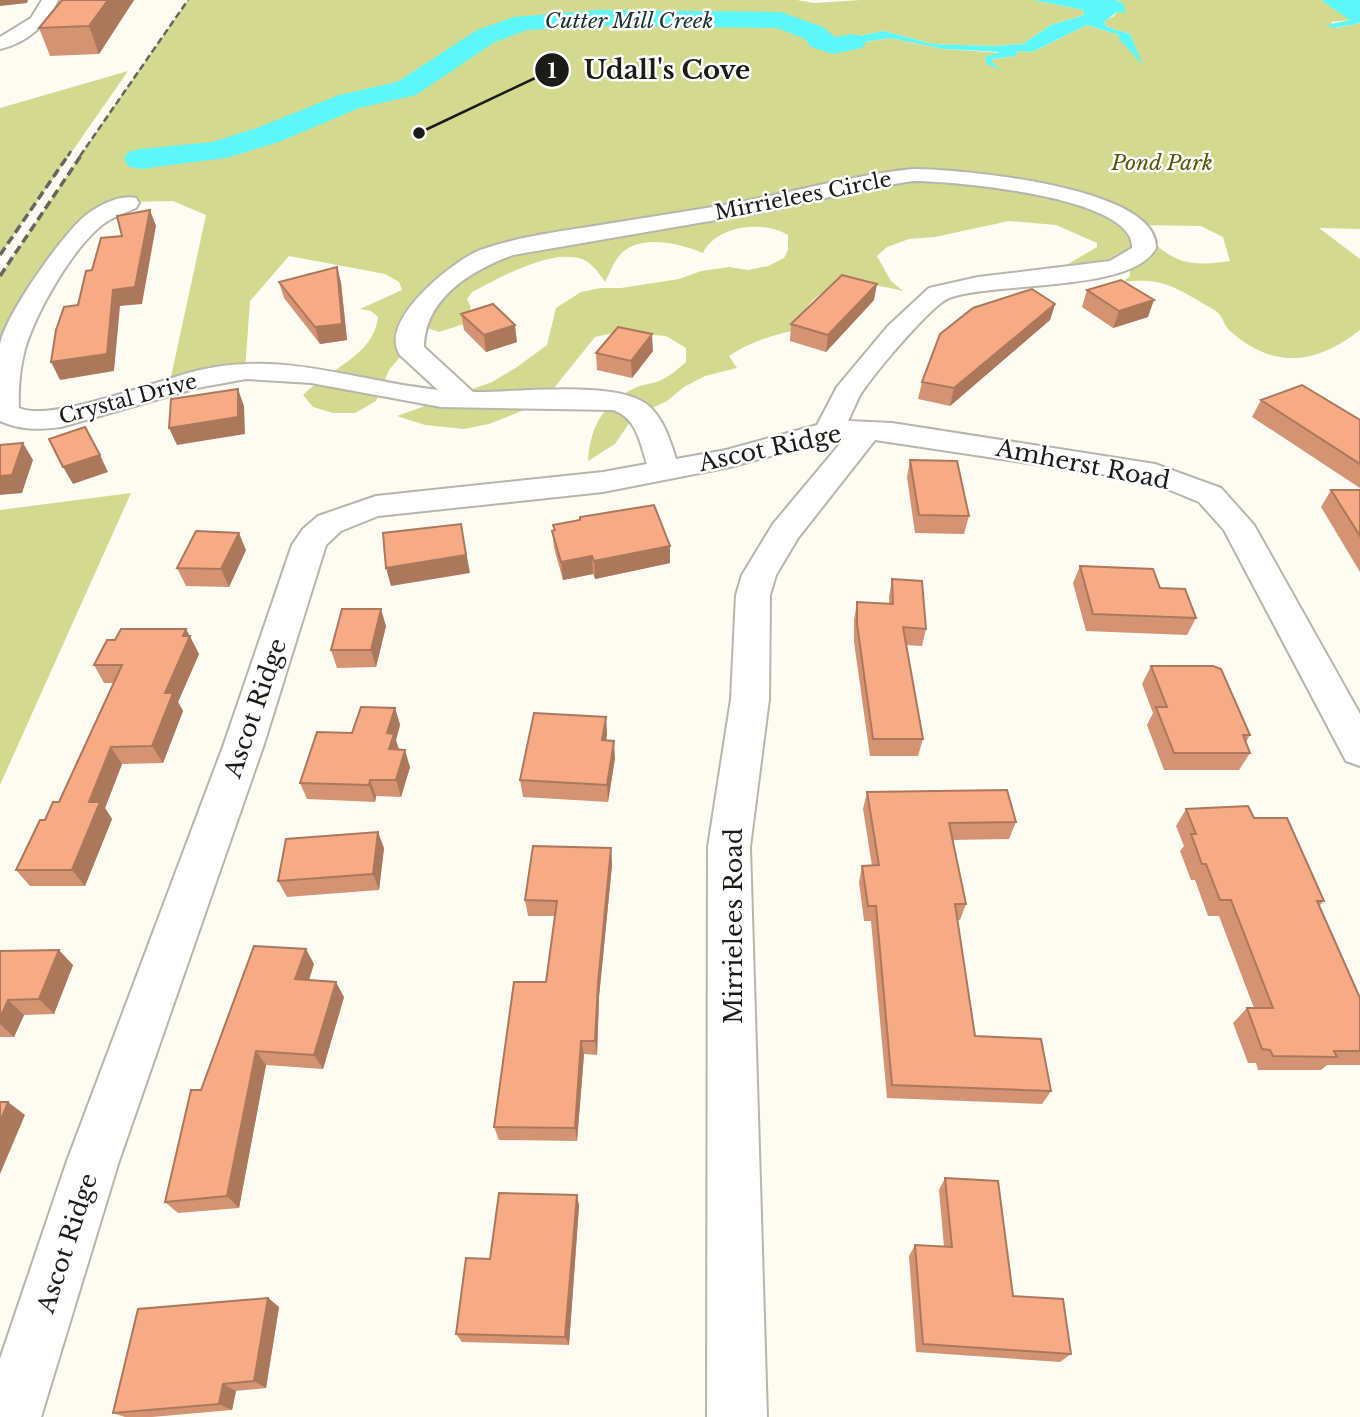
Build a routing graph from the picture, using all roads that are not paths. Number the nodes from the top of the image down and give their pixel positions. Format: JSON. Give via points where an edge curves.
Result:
{"nodes":[{"id":1,"x":50,"y":0,"type":"edge"},
{"id":2,"x":0,"y":44,"type":"edge"},
{"id":3,"x":128,"y":203,"type":"dead end"},
{"id":4,"x":465,"y":400,"type":"junction"},
{"id":5,"x":847,"y":432,"type":"junction"},
{"id":6,"x":664,"y":469,"type":"junction"},
{"id":7,"x":1360,"y":750,"type":"edge"},
{"id":8,"x":11,"y":1417,"type":"edge"},
{"id":9,"x":737,"y":1417,"type":"edge"}],
"edges":[{"from":1,"to":2,"type":"street","via":[[35,24]]},
{"from":3,"to":4,"type":"street","name":"Crystal Drive","via":[[94,220],[79,237],[17,334],[4,392],[5,412],[11,417],[58,419],[169,386],[245,371],[284,371]]},
{"from":4,"to":5,"type":"street","name":"Mirrielees Circle","via":[[410,349],[409,337],[432,298],[453,276],[470,264],[514,247],[911,176],[962,176],[1058,194],[1105,207],[1137,225],[1144,239],[1142,254],[1133,262],[938,293],[897,332],[847,393]]},
{"from":4,"to":6,"type":"street","via":[[569,399],[628,405],[645,417]]},
{"from":5,"to":6,"type":"street","name":"Ascot Ridge"},
{"from":5,"to":7,"type":"street","name":"Amherst Road","via":[[892,432],[1155,473],[1210,495],[1238,526],[1259,560]]},
{"from":5,"to":9,"type":"street","name":"Mirrielees Road","via":[[759,575],[753,595],[750,699],[729,847]]},
{"from":6,"to":8,"type":"street","name":"Ascot Ridge","via":[[603,482],[376,506],[344,516],[312,540],[244,744],[93,1161]]}]}
